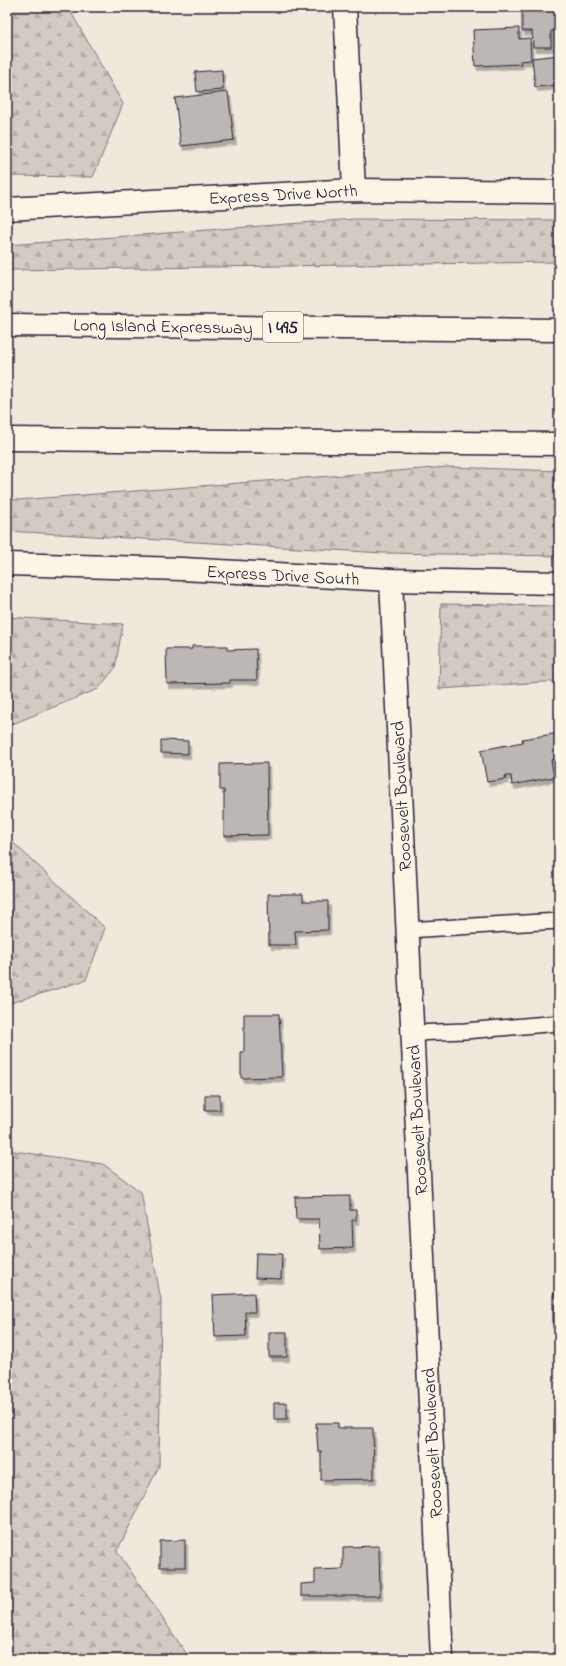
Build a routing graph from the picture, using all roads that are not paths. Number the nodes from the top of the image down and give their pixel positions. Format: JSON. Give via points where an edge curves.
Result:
{"nodes":[{"id":1,"x":345,"y":7,"type":"edge"},
{"id":2,"x":354,"y":190,"type":"junction"},
{"id":3,"x":559,"y":192,"type":"edge"},
{"id":4,"x":7,"y":209,"type":"edge"},
{"id":5,"x":7,"y":325,"type":"edge"},
{"id":6,"x":559,"y":330,"type":"edge"},
{"id":7,"x":7,"y":439,"type":"edge"},
{"id":8,"x":559,"y":444,"type":"edge"},
{"id":9,"x":7,"y":564,"type":"edge"},
{"id":10,"x":391,"y":580,"type":"junction"},
{"id":11,"x":559,"y":583,"type":"edge"},
{"id":12,"x":559,"y":920,"type":"edge"},
{"id":13,"x":408,"y":930,"type":"junction"},
{"id":14,"x":559,"y":1023,"type":"edge"},
{"id":15,"x":413,"y":1032,"type":"junction"},
{"id":16,"x":442,"y":1659,"type":"edge"}],
"edges":[{"from":1,"to":2,"type":"main road"},
{"from":2,"to":3,"type":"main road","name":"Express Drive North"},
{"from":2,"to":4,"type":"main road","name":"Express Drive North"},
{"from":5,"to":6,"type":"main road","name":"Long Island Expressway","number":"I 495"},
{"from":7,"to":8,"type":"main road"},
{"from":9,"to":10,"type":"main road","name":"Express Drive South","via":[[182,569]]},
{"from":10,"to":11,"type":"main road","name":"Express Drive South"},
{"from":10,"to":13,"type":"main road","name":"Roosevelt Boulevard"},
{"from":12,"to":13,"type":"lane"},
{"from":13,"to":15,"type":"main road","name":"Roosevelt Boulevard"},
{"from":14,"to":15,"type":"lane","via":[[465,1031]]},
{"from":15,"to":16,"type":"main road","name":"Roosevelt Boulevard"}]}
